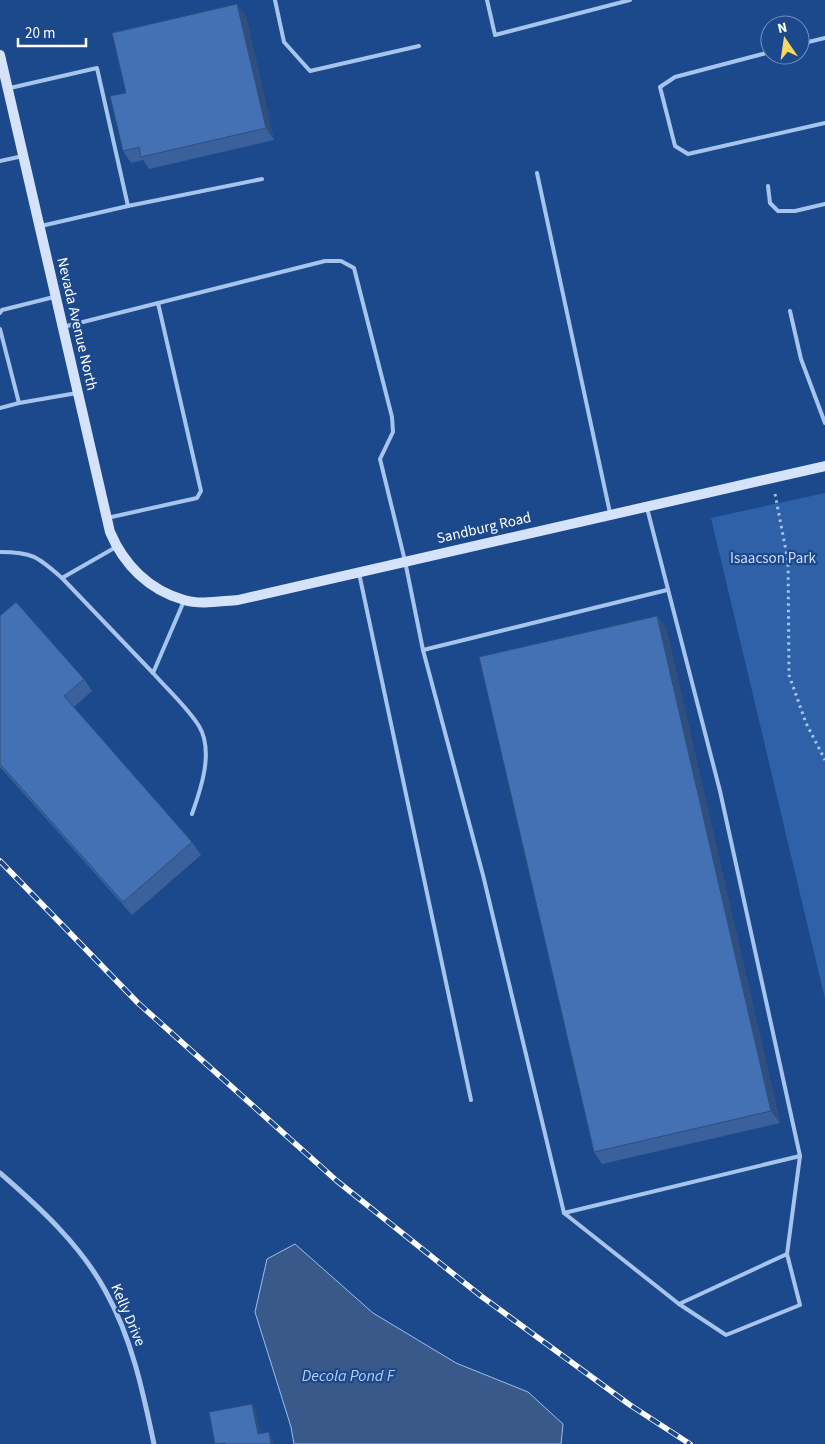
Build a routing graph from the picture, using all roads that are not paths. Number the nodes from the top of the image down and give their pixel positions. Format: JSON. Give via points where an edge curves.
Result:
{"nodes":[{"id":1,"x":275,"y":0,"type":"edge"},
{"id":2,"x":487,"y":0,"type":"edge"},
{"id":3,"x":630,"y":0,"type":"edge"},
{"id":4,"x":825,"y":38,"type":"edge"},
{"id":5,"x":810,"y":42,"type":"edge"},
{"id":6,"x":419,"y":46,"type":"dead end"},
{"id":7,"x":0,"y":55,"type":"edge"},
{"id":8,"x":760,"y":55,"type":"edge"},
{"id":9,"x":8,"y":88,"type":"junction"},
{"id":10,"x":825,"y":123,"type":"edge"},
{"id":11,"x":23,"y":156,"type":"junction"},
{"id":12,"x":0,"y":161,"type":"edge"},
{"id":13,"x":537,"y":173,"type":"dead end"},
{"id":14,"x":262,"y":179,"type":"dead end"},
{"id":15,"x":768,"y":186,"type":"dead end"},
{"id":16,"x":825,"y":204,"type":"edge"},
{"id":17,"x":128,"y":206,"type":"junction"},
{"id":18,"x":39,"y":226,"type":"junction"},
{"id":19,"x":56,"y":296,"type":"junction"},
{"id":20,"x":158,"y":303,"type":"junction"},
{"id":21,"x":790,"y":310,"type":"dead end"},
{"id":22,"x":0,"y":313,"type":"edge"},
{"id":23,"x":62,"y":327,"type":"junction"},
{"id":24,"x":0,"y":329,"type":"edge"},
{"id":25,"x":77,"y":393,"type":"junction"},
{"id":26,"x":19,"y":403,"type":"junction"},
{"id":27,"x":0,"y":408,"type":"edge"},
{"id":28,"x":825,"y":423,"type":"edge"},
{"id":29,"x":825,"y":466,"type":"edge"},
{"id":30,"x":646,"y":506,"type":"junction"},
{"id":31,"x":611,"y":514,"type":"junction"},
{"id":32,"x":107,"y":518,"type":"junction"},
{"id":33,"x":116,"y":547,"type":"junction"},
{"id":34,"x":0,"y":552,"type":"edge"},
{"id":35,"x":405,"y":561,"type":"junction"},
{"id":36,"x":358,"y":571,"type":"junction"},
{"id":37,"x":62,"y":578,"type":"junction"},
{"id":38,"x":151,"y":586,"type":"joint"},
{"id":39,"x":667,"y":590,"type":"junction"},
{"id":40,"x":184,"y":600,"type":"junction"},
{"id":41,"x":423,"y":650,"type":"junction"},
{"id":42,"x":153,"y":673,"type":"junction"},
{"id":43,"x":192,"y":814,"type":"dead end"},
{"id":44,"x":471,"y":1100,"type":"dead end"},
{"id":45,"x":800,"y":1156,"type":"junction"},
{"id":46,"x":0,"y":1173,"type":"edge"},
{"id":47,"x":564,"y":1213,"type":"junction"},
{"id":48,"x":787,"y":1254,"type":"junction"},
{"id":49,"x":679,"y":1304,"type":"junction"},
{"id":50,"x":154,"y":1444,"type":"edge"}],
"edges":[{"from":1,"to":6,"type":"lane","via":[[284,42],[310,71]]},
{"from":2,"to":3,"type":"lane","via":[[495,35]]},
{"from":4,"to":5,"type":"lane"},
{"from":7,"to":9,"type":"street","name":"Nevada Avenue North"},
{"from":8,"to":10,"type":"lane","via":[[674,77],[660,87],[675,146],[688,154]]},
{"from":9,"to":11,"type":"street","name":"Nevada Avenue North"},
{"from":9,"to":17,"type":"lane","via":[[97,68]]},
{"from":11,"to":12,"type":"lane"},
{"from":11,"to":18,"type":"street","name":"Nevada Avenue North"},
{"from":13,"to":31,"type":"lane"},
{"from":14,"to":17,"type":"lane"},
{"from":15,"to":16,"type":"lane","via":[[770,203],[778,211],[795,211]]},
{"from":17,"to":18,"type":"lane"},
{"from":18,"to":19,"type":"street","name":"Nevada Avenue North"},
{"from":19,"to":22,"type":"lane"},
{"from":19,"to":23,"type":"street","name":"Nevada Avenue North"},
{"from":20,"to":23,"type":"lane"},
{"from":20,"to":32,"type":"lane","via":[[201,491],[197,498]]},
{"from":20,"to":35,"type":"lane","via":[[325,261],[341,261],[354,268],[392,417],[393,432],[380,459]]},
{"from":21,"to":28,"type":"lane","via":[[801,359]]},
{"from":23,"to":25,"type":"street","name":"Nevada Avenue North"},
{"from":24,"to":26,"type":"lane"},
{"from":25,"to":26,"type":"lane"},
{"from":25,"to":32,"type":"street","name":"Nevada Avenue North"},
{"from":26,"to":27,"type":"lane"},
{"from":29,"to":30,"type":"street","name":"Sandburg Road"},
{"from":30,"to":31,"type":"street","name":"Sandburg Road"},
{"from":30,"to":39,"type":"lane"},
{"from":31,"to":35,"type":"street","name":"Sandburg Road"},
{"from":32,"to":33,"type":"street","name":"Nevada Avenue North"},
{"from":33,"to":37,"type":"lane"},
{"from":33,"to":38,"type":"street","name":"Nevada Avenue North","via":[[129,567]]},
{"from":34,"to":37,"type":"lane","via":[[20,552],[38,557]]},
{"from":35,"to":36,"type":"street","name":"Sandburg Road"},
{"from":35,"to":41,"type":"lane"},
{"from":36,"to":40,"type":"street","name":"Sandburg Road","via":[[238,600],[208,603]]},
{"from":36,"to":44,"type":"lane"},
{"from":37,"to":42,"type":"lane"},
{"from":38,"to":40,"type":"street","name":"Sandburg Road"},
{"from":39,"to":41,"type":"lane"},
{"from":39,"to":45,"type":"lane","via":[[720,791]]},
{"from":40,"to":42,"type":"lane"},
{"from":41,"to":47,"type":"lane","via":[[483,875]]},
{"from":42,"to":43,"type":"lane","via":[[199,727],[203,738],[205,757],[201,788]]},
{"from":45,"to":47,"type":"lane"},
{"from":45,"to":48,"type":"lane"},
{"from":46,"to":50,"type":"street","name":"Kelly Drive","via":[[41,1209],[106,1291],[142,1385]]},
{"from":47,"to":49,"type":"lane"},
{"from":48,"to":49,"type":"lane"},
{"from":48,"to":49,"type":"lane","via":[[800,1305],[726,1334]]}]}
